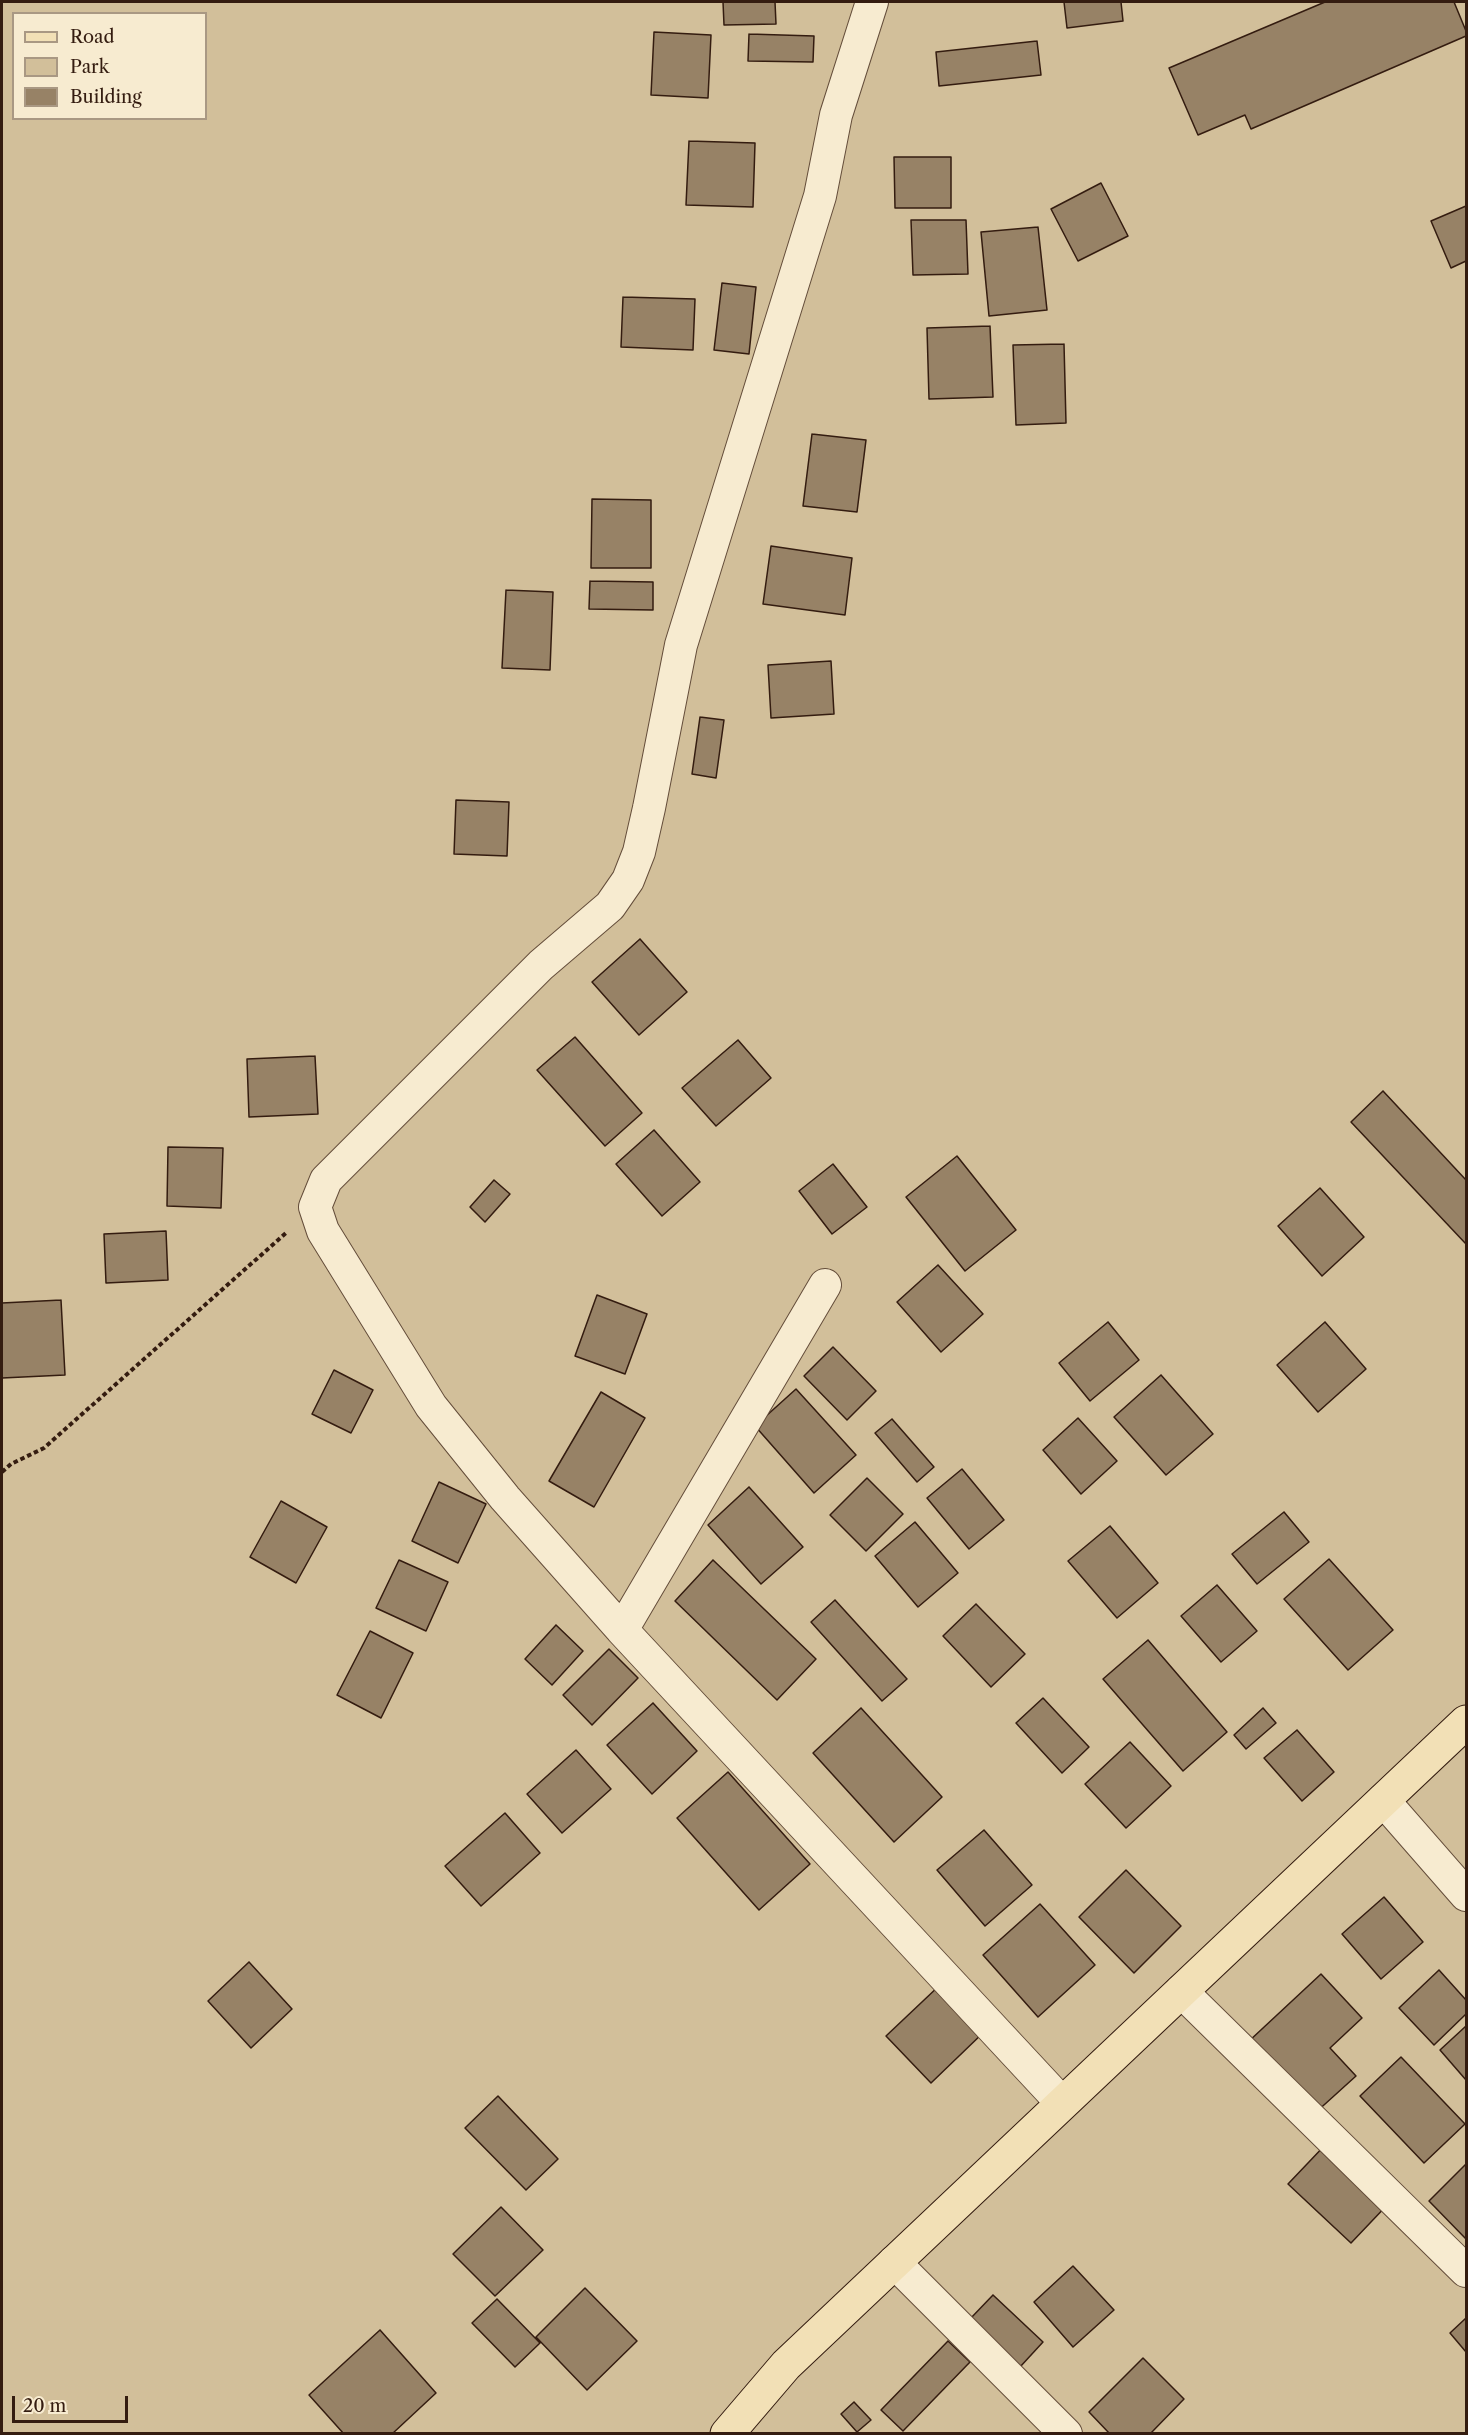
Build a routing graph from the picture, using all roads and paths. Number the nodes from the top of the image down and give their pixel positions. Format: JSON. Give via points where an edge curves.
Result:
{"nodes":[{"id":1,"x":872,"y":2,"type":"edge"},
{"id":2,"x":315,"y":1207,"type":"junction"},
{"id":3,"x":825,"y":1285,"type":"dead end"},
{"id":4,"x":2,"y":1472,"type":"edge"},
{"id":5,"x":622,"y":1630,"type":"junction"},
{"id":6,"x":1467,"y":1722,"type":"edge"},
{"id":7,"x":1383,"y":1800,"type":"junction"},
{"id":8,"x":1467,"y":1895,"type":"edge"},
{"id":9,"x":1181,"y":1991,"type":"junction"},
{"id":10,"x":1062,"y":2103,"type":"junction"},
{"id":11,"x":894,"y":2262,"type":"junction"},
{"id":12,"x":1467,"y":2271,"type":"edge"},
{"id":13,"x":727,"y":2433,"type":"edge"},
{"id":14,"x":1066,"y":2433,"type":"edge"}],
"edges":[{"from":1,"to":2,"type":"street","via":[[836,115],[820,196],[681,645],[649,808],[628,880],[609,906],[541,965],[326,1180]]},
{"from":2,"to":4,"type":"path","via":[[45,1448]]},
{"from":2,"to":5,"type":"street","via":[[323,1231],[431,1406],[505,1498]]},
{"from":3,"to":5,"type":"street"},
{"from":5,"to":10,"type":"street"},
{"from":6,"to":7,"type":"main road"},
{"from":7,"to":8,"type":"street"},
{"from":7,"to":9,"type":"main road"},
{"from":9,"to":10,"type":"main road"},
{"from":9,"to":12,"type":"street"},
{"from":10,"to":11,"type":"main road"},
{"from":11,"to":13,"type":"main road","via":[[786,2365]]},
{"from":11,"to":14,"type":"street"}]}
